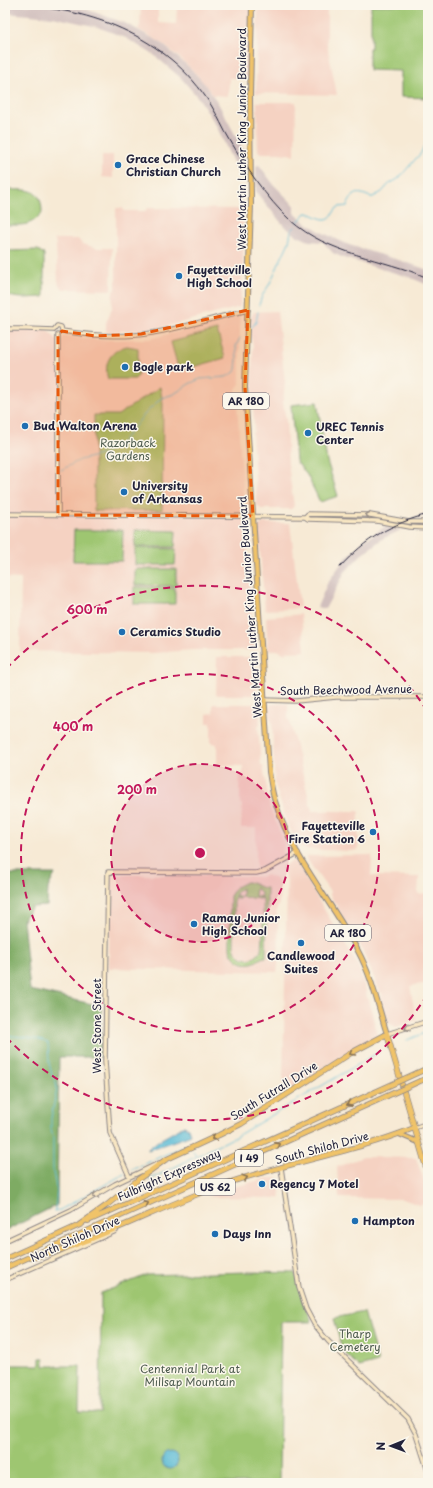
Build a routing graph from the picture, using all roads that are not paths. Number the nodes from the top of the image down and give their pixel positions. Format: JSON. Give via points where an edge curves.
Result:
{"nodes":[{"id":1,"x":252,"y":5,"type":"edge"},
{"id":2,"x":248,"y":310,"type":"junction"},
{"id":3,"x":5,"y":329,"type":"edge"},
{"id":4,"x":54,"y":330,"type":"junction"},
{"id":5,"x":62,"y":331,"type":"junction"},
{"id":6,"x":58,"y":335,"type":"junction"},
{"id":7,"x":5,"y":514,"type":"edge"},
{"id":8,"x":58,"y":514,"type":"junction"},
{"id":9,"x":253,"y":516,"type":"junction"},
{"id":10,"x":305,"y":516,"type":"junction"},
{"id":11,"x":428,"y":522,"type":"edge"},
{"id":12,"x":428,"y":528,"type":"edge"},
{"id":13,"x":428,"y":697,"type":"edge"},
{"id":14,"x":265,"y":700,"type":"junction"},
{"id":15,"x":298,"y":853,"type":"junction"},
{"id":16,"x":428,"y":1021,"type":"edge"},
{"id":17,"x":387,"y":1034,"type":"junction"},
{"id":18,"x":428,"y":1068,"type":"edge"},
{"id":19,"x":428,"y":1078,"type":"edge"},
{"id":20,"x":428,"y":1123,"type":"edge"},
{"id":21,"x":414,"y":1128,"type":"junction"},
{"id":22,"x":399,"y":1134,"type":"junction"},
{"id":23,"x":418,"y":1142,"type":"junction"},
{"id":24,"x":165,"y":1160,"type":"junction"},
{"id":25,"x":281,"y":1168,"type":"junction"},
{"id":26,"x":428,"y":1174,"type":"edge"},
{"id":27,"x":129,"y":1176,"type":"junction"},
{"id":28,"x":131,"y":1223,"type":"junction"},
{"id":29,"x":79,"y":1225,"type":"junction"},
{"id":30,"x":5,"y":1241,"type":"edge"},
{"id":31,"x":5,"y":1259,"type":"edge"},
{"id":32,"x":21,"y":1261,"type":"junction"},
{"id":33,"x":5,"y":1268,"type":"edge"},
{"id":34,"x":5,"y":1280,"type":"edge"},
{"id":35,"x":428,"y":1471,"type":"edge"}],
"edges":[{"from":1,"to":2,"type":"main road","name":"West Martin Luther King Junior Boulevard","number":"AR 180"},
{"from":2,"to":5,"type":"street","via":[[141,334],[95,336]]},
{"from":2,"to":9,"type":"main road","name":"West Martin Luther King Junior Boulevard","number":"AR 180","via":[[245,387]]},
{"from":3,"to":4,"type":"street"},
{"from":4,"to":5,"type":"street","via":[[57,326]]},
{"from":4,"to":6,"type":"street"},
{"from":5,"to":6,"type":"street"},
{"from":6,"to":8,"type":"street"},
{"from":7,"to":8,"type":"street"},
{"from":8,"to":9,"type":"street"},
{"from":9,"to":10,"type":"street"},
{"from":9,"to":14,"type":"main road","name":"West Martin Luther King Junior Boulevard","number":"AR 180"},
{"from":11,"to":10,"type":"street","one_way":true,"via":[[410,522],[370,515]]},
{"from":10,"to":12,"type":"street","via":[[308,519],[377,521]]},
{"from":13,"to":14,"type":"street","name":"South Beechwood Avenue"},
{"from":14,"to":15,"type":"main road","name":"West Martin Luther King Junior Boulevard","number":"AR 180","via":[[267,752],[272,788],[281,820]]},
{"from":15,"to":17,"type":"main road","name":"West Martin Luther King Junior Boulevard","number":"AR 180","via":[[358,951],[371,981]]},
{"from":15,"to":27,"type":"street","name":"West Stone Street","via":[[265,871],[255,873],[108,872],[104,1061],[110,1133]]},
{"from":16,"to":17,"type":"street","name":"South Futrall Drive","one_way":true},
{"from":17,"to":21,"type":"highway","name":"West Martin Luther King Junior Boulevard"},
{"from":17,"to":24,"type":"highway","name":"South Futrall Drive","one_way":true,"via":[[351,1053],[241,1124]]},
{"from":18,"to":29,"type":"highway","name":"Fulbright Expressway","number":"I 49","one_way":true,"bridge":true},
{"from":32,"to":19,"type":"highway","name":"Fulbright Expressway","number":"I 49","one_way":true,"bridge":true},
{"from":20,"to":21,"type":"street","name":"South Shiloh Drive"},
{"from":21,"to":22,"type":"highway","name":"South Shiloh Drive","number":"US 62"},
{"from":21,"to":23,"type":"highway","name":"West Martin Luther King Junior Boulevard"},
{"from":22,"to":23,"type":"main road"},
{"from":22,"to":25,"type":"highway","name":"South Shiloh Drive","number":"US 62"},
{"from":23,"to":26,"type":"highway","name":"West Martin Luther King Junior Boulevard"},
{"from":24,"to":27,"type":"street","name":"South Futrall Drive"},
{"from":24,"to":29,"type":"highway"},
{"from":28,"to":25,"type":"highway","name":"South Shiloh Drive","number":"US 62","one_way":true,"via":[[210,1188]]},
{"from":25,"to":35,"type":"street","via":[[299,1288],[306,1310],[328,1341],[408,1419],[416,1434]]},
{"from":27,"to":30,"type":"street","name":"South Futrall Drive","one_way":true,"via":[[71,1210]]},
{"from":28,"to":32,"type":"highway","number":"US 62","via":[[54,1253]]},
{"from":28,"to":34,"type":"street","name":"North Shiloh Drive"},
{"from":29,"to":31,"type":"highway","name":"Fulbright Expressway","number":"I 49"},
{"from":32,"to":33,"type":"highway","name":"Fulbright Expressway","number":"I 49"}]}
